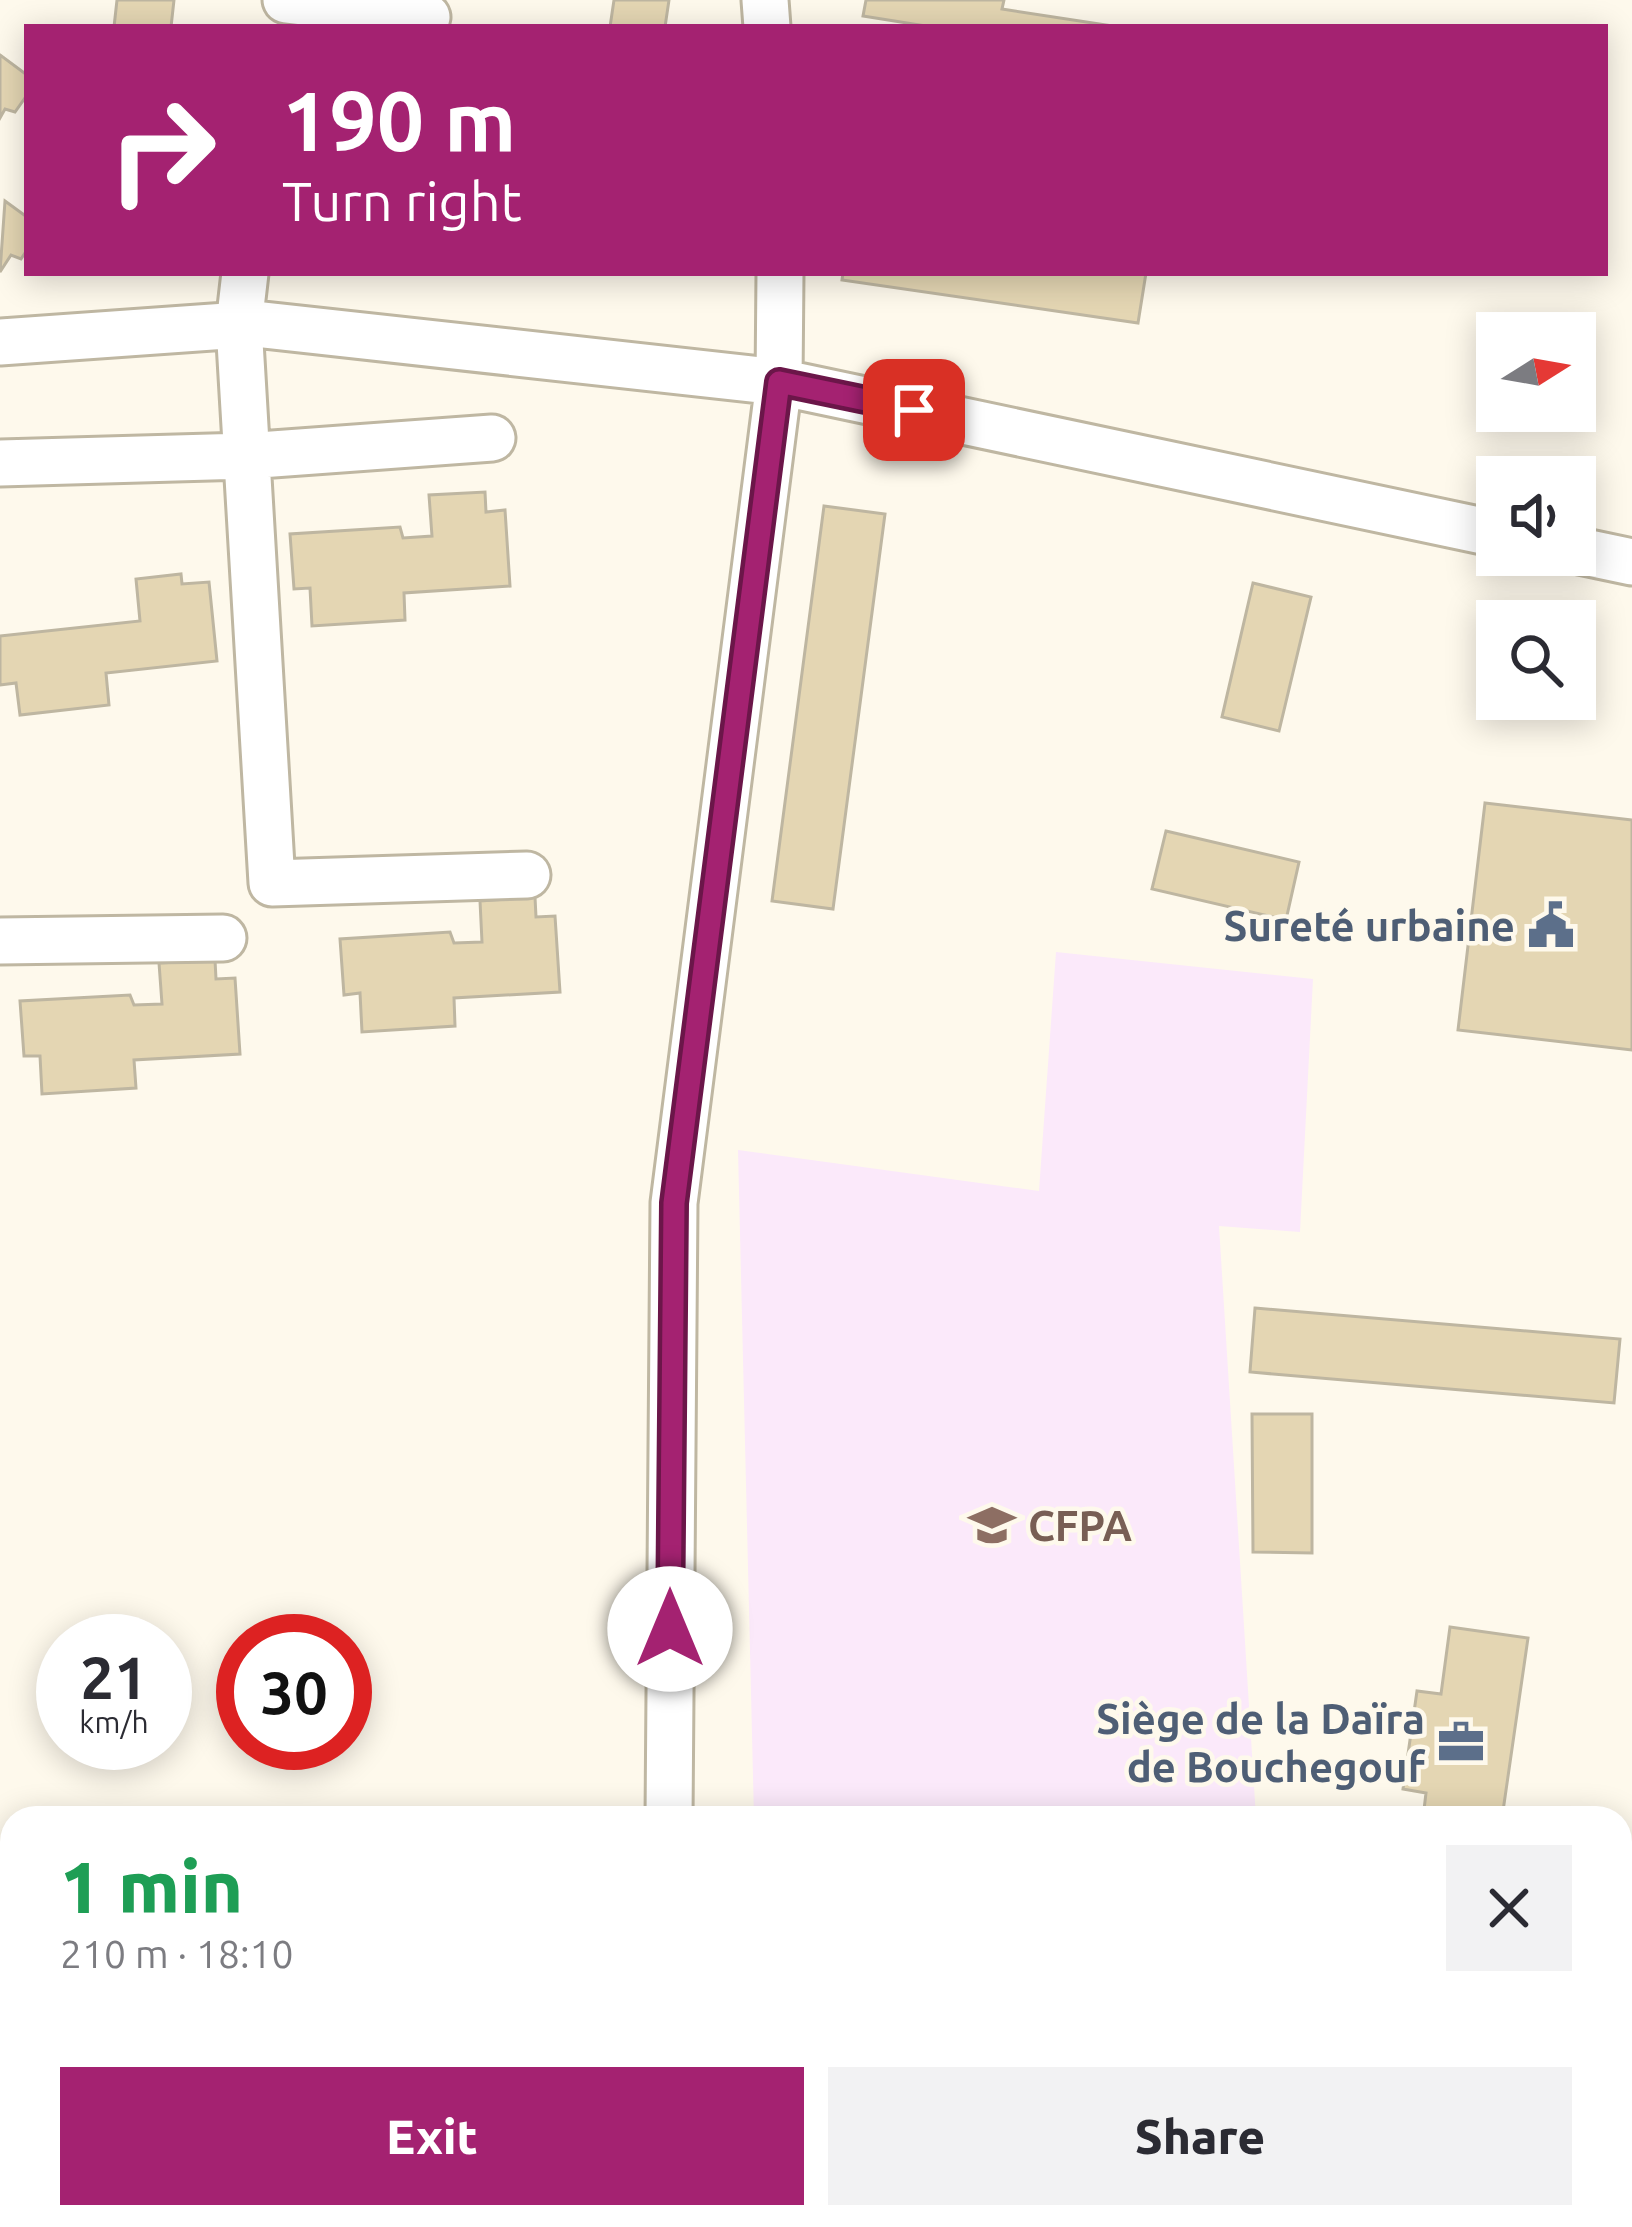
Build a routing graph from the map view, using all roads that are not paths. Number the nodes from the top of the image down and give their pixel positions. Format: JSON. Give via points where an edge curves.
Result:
{"nodes":[{"id":1,"x":283,"y":0,"type":"edge"},
{"id":2,"x":427,"y":17,"type":"dead end"},
{"id":3,"x":245,"y":276,"type":"edge"},
{"id":4,"x":780,"y":276,"type":"edge"},
{"id":5,"x":238,"y":325,"type":"junction"},
{"id":6,"x":0,"y":342,"type":"edge"},
{"id":7,"x":779,"y":382,"type":"junction"},
{"id":8,"x":492,"y":438,"type":"dead end"},
{"id":9,"x":246,"y":456,"type":"junction"},
{"id":10,"x":0,"y":463,"type":"edge"},
{"id":11,"x":1476,"y":530,"type":"edge"},
{"id":12,"x":1596,"y":554,"type":"edge"},
{"id":13,"x":1632,"y":562,"type":"edge"},
{"id":14,"x":527,"y":875,"type":"dead end"},
{"id":15,"x":223,"y":938,"type":"dead end"},
{"id":16,"x":0,"y":941,"type":"edge"},
{"id":17,"x":669,"y":1806,"type":"edge"}],
"edges":[{"from":1,"to":2,"type":"street"},
{"from":3,"to":5,"type":"street"},
{"from":4,"to":7,"type":"street"},
{"from":5,"to":6,"type":"street"},
{"from":5,"to":7,"type":"street"},
{"from":5,"to":9,"type":"street"},
{"from":7,"to":11,"type":"street"},
{"from":7,"to":17,"type":"street","via":[[674,1203]]},
{"from":8,"to":9,"type":"street"},
{"from":9,"to":10,"type":"street"},
{"from":9,"to":14,"type":"street","via":[[272,883]]},
{"from":12,"to":13,"type":"street"},
{"from":15,"to":16,"type":"street"}]}
